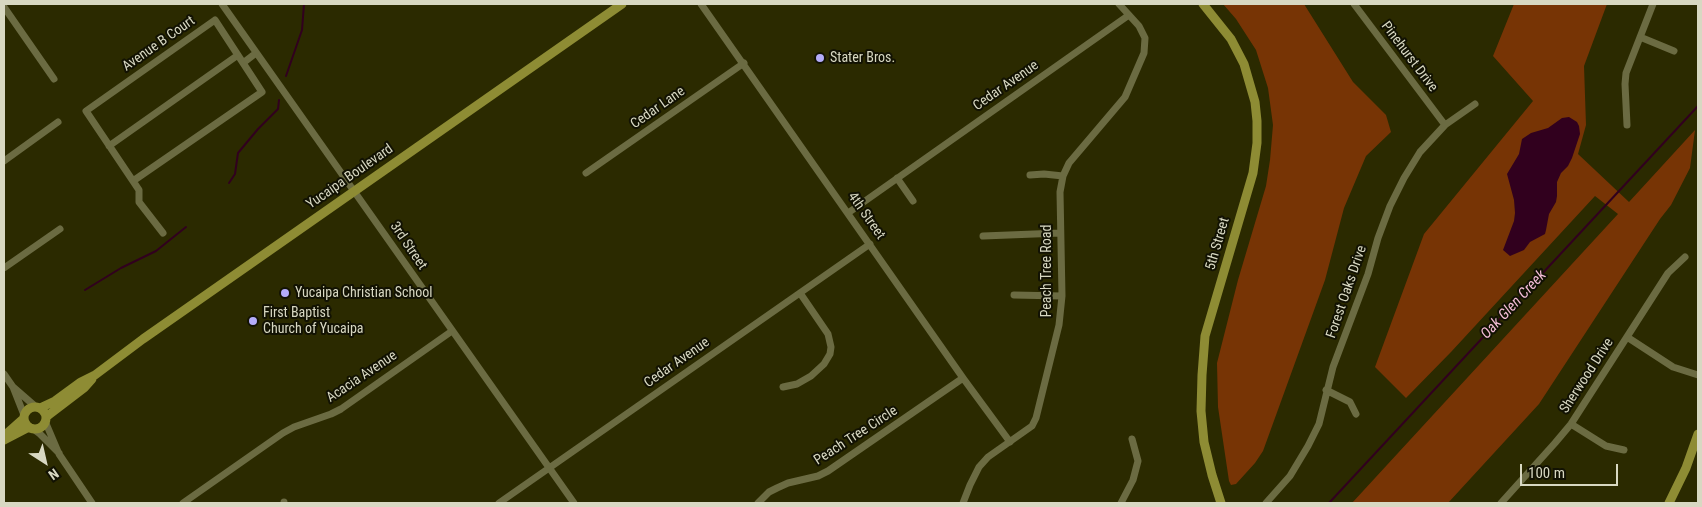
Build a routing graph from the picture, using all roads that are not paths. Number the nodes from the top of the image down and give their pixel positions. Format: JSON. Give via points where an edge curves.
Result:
{"nodes":[{"id":1,"x":222,"y":4,"type":"edge"},
{"id":2,"x":622,"y":4,"type":"edge"},
{"id":3,"x":701,"y":4,"type":"edge"},
{"id":4,"x":1119,"y":4,"type":"edge"},
{"id":5,"x":1203,"y":4,"type":"edge"},
{"id":6,"x":1354,"y":4,"type":"edge"},
{"id":7,"x":1653,"y":4,"type":"edge"},
{"id":8,"x":4,"y":8,"type":"edge"},
{"id":9,"x":1129,"y":15,"type":"junction"},
{"id":10,"x":1640,"y":37,"type":"junction"},
{"id":11,"x":1674,"y":51,"type":"dead end"},
{"id":12,"x":256,"y":53,"type":"junction"},
{"id":13,"x":238,"y":56,"type":"junction"},
{"id":14,"x":243,"y":62,"type":"junction"},
{"id":15,"x":744,"y":63,"type":"junction"},
{"id":16,"x":54,"y":79,"type":"dead end"},
{"id":17,"x":1475,"y":104,"type":"dead end"},
{"id":18,"x":58,"y":122,"type":"dead end"},
{"id":19,"x":1445,"y":125,"type":"junction"},
{"id":20,"x":1627,"y":125,"type":"dead end"},
{"id":21,"x":109,"y":146,"type":"junction"},
{"id":22,"x":4,"y":161,"type":"edge"},
{"id":23,"x":586,"y":173,"type":"dead end"},
{"id":24,"x":1030,"y":175,"type":"dead end"},
{"id":25,"x":1063,"y":176,"type":"junction"},
{"id":26,"x":897,"y":178,"type":"junction"},
{"id":27,"x":133,"y":181,"type":"junction"},
{"id":28,"x":354,"y":192,"type":"junction"},
{"id":29,"x":913,"y":201,"type":"dead end"},
{"id":30,"x":848,"y":213,"type":"junction"},
{"id":31,"x":60,"y":229,"type":"dead end"},
{"id":32,"x":163,"y":233,"type":"dead end"},
{"id":33,"x":1060,"y":233,"type":"junction"},
{"id":34,"x":983,"y":236,"type":"dead end"},
{"id":35,"x":870,"y":244,"type":"junction"},
{"id":36,"x":1685,"y":256,"type":"dead end"},
{"id":37,"x":4,"y":268,"type":"edge"},
{"id":38,"x":800,"y":293,"type":"junction"},
{"id":39,"x":1014,"y":295,"type":"dead end"},
{"id":40,"x":1062,"y":296,"type":"junction"},
{"id":41,"x":452,"y":331,"type":"junction"},
{"id":42,"x":1627,"y":338,"type":"junction"},
{"id":43,"x":4,"y":374,"type":"edge"},
{"id":44,"x":95,"y":375,"type":"junction"},
{"id":45,"x":1698,"y":375,"type":"edge"},
{"id":46,"x":963,"y":378,"type":"junction"},
{"id":47,"x":13,"y":387,"type":"junction"},
{"id":48,"x":783,"y":387,"type":"dead end"},
{"id":49,"x":1326,"y":390,"type":"junction"},
{"id":50,"x":38,"y":407,"type":"junction"},
{"id":51,"x":1356,"y":414,"type":"dead end"},
{"id":52,"x":24,"y":417,"type":"junction"},
{"id":53,"x":46,"y":419,"type":"junction"},
{"id":54,"x":1571,"y":424,"type":"junction"},
{"id":55,"x":30,"y":428,"type":"junction"},
{"id":56,"x":1698,"y":434,"type":"edge"},
{"id":57,"x":4,"y":436,"type":"edge"},
{"id":58,"x":1132,"y":439,"type":"dead end"},
{"id":59,"x":4,"y":440,"type":"edge"},
{"id":60,"x":1010,"y":442,"type":"junction"},
{"id":61,"x":1624,"y":450,"type":"dead end"},
{"id":62,"x":59,"y":454,"type":"junction"},
{"id":63,"x":549,"y":467,"type":"junction"},
{"id":64,"x":92,"y":503,"type":"edge"},
{"id":65,"x":183,"y":503,"type":"edge"},
{"id":66,"x":498,"y":503,"type":"edge"},
{"id":67,"x":574,"y":503,"type":"edge"},
{"id":68,"x":758,"y":503,"type":"edge"},
{"id":69,"x":963,"y":503,"type":"edge"},
{"id":70,"x":1121,"y":503,"type":"edge"},
{"id":71,"x":1221,"y":503,"type":"edge"},
{"id":72,"x":1266,"y":503,"type":"edge"},
{"id":73,"x":1501,"y":503,"type":"edge"},
{"id":74,"x":1669,"y":503,"type":"edge"}],
"edges":[{"from":1,"to":12,"type":"street","name":"3rd Street"},
{"from":2,"to":28,"type":"main road","name":"Yucaipa Boulevard"},
{"from":3,"to":15,"type":"street","name":"4th Street"},
{"from":4,"to":9,"type":"street","name":"Peach Tree Road"},
{"from":5,"to":71,"type":"main road","name":"5th Street","via":[[1230,39],[1244,64],[1257,121],[1253,173],[1206,336],[1202,365],[1204,442]]},
{"from":6,"to":19,"type":"street","name":"Pinehurst Drive"},
{"from":7,"to":10,"type":"street"},
{"from":8,"to":16,"type":"street"},
{"from":9,"to":25,"type":"street","name":"Peach Tree Road","via":[[1145,38],[1144,53],[1120,105],[1069,163]]},
{"from":9,"to":26,"type":"street","name":"Cedar Avenue"},
{"from":10,"to":11,"type":"street"},
{"from":10,"to":20,"type":"street","via":[[1625,84]]},
{"from":12,"to":14,"type":"street"},
{"from":12,"to":28,"type":"street","name":"3rd Street"},
{"from":13,"to":14,"type":"street","name":"Avenue B Court"},
{"from":13,"to":21,"type":"street"},
{"from":13,"to":21,"type":"street","name":"Avenue B Court","via":[[215,20],[86,111]]},
{"from":14,"to":27,"type":"street","name":"Avenue B Court","via":[[262,92]]},
{"from":15,"to":23,"type":"street","name":"Cedar Lane"},
{"from":15,"to":30,"type":"street","name":"4th Street"},
{"from":17,"to":19,"type":"street","name":"Forest Oaks Drive"},
{"from":18,"to":22,"type":"street"},
{"from":19,"to":49,"type":"street","name":"Forest Oaks Drive","via":[[1420,152],[1390,206]]},
{"from":21,"to":27,"type":"street","name":"Avenue B Court"},
{"from":24,"to":25,"type":"street"},
{"from":25,"to":33,"type":"street","name":"Peach Tree Road"},
{"from":26,"to":29,"type":"street"},
{"from":26,"to":30,"type":"street","name":"Cedar Avenue"},
{"from":27,"to":32,"type":"street","name":"Avenue B Court","via":[[139,190],[139,202]]},
{"from":28,"to":41,"type":"street","name":"3rd Street"},
{"from":28,"to":44,"type":"main road","name":"Yucaipa Boulevard"},
{"from":30,"to":35,"type":"street","name":"4th Street"},
{"from":31,"to":37,"type":"street"},
{"from":33,"to":34,"type":"street"},
{"from":33,"to":40,"type":"street","name":"Peach Tree Road"},
{"from":35,"to":38,"type":"street","name":"Cedar Avenue"},
{"from":35,"to":46,"type":"street","name":"4th Street"},
{"from":36,"to":42,"type":"street","name":"Sherwood Drive","via":[[1668,273]]},
{"from":38,"to":48,"type":"street","via":[[828,334],[830,354],[811,376]]},
{"from":38,"to":63,"type":"street","name":"Cedar Avenue"},
{"from":39,"to":40,"type":"street"},
{"from":40,"to":60,"type":"street","name":"Peach Tree Road","via":[[1059,325],[1036,418],[1032,426]]},
{"from":41,"to":63,"type":"street","name":"3rd Street"},
{"from":41,"to":65,"type":"street","name":"Acacia Avenue","via":[[340,409],[282,433]]},
{"from":42,"to":45,"type":"street","via":[[1673,368]]},
{"from":42,"to":54,"type":"street","name":"Sherwood Drive"},
{"from":43,"to":47,"type":"street"},
{"from":44,"to":50,"type":"main road","name":"Yucaipa Boulevard","via":[[55,401]]},
{"from":44,"to":53,"type":"main road","name":"Yucaipa Boulevard"},
{"from":46,"to":60,"type":"street","name":"4th Street"},
{"from":46,"to":68,"type":"street","name":"Peach Tree Circle","via":[[828,471],[788,483],[769,492]]},
{"from":47,"to":50,"type":"street"},
{"from":47,"to":52,"type":"street"},
{"from":49,"to":51,"type":"street","via":[[1350,402]]},
{"from":49,"to":72,"type":"street","name":"Forest Oaks Drive","via":[[1319,424],[1308,446],[1290,476]]},
{"from":50,"to":52,"type":"main road","via":[[29,408]]},
{"from":50,"to":53,"type":"main road"},
{"from":52,"to":55,"type":"main road"},
{"from":52,"to":57,"type":"main road"},
{"from":53,"to":55,"type":"main road","via":[[41,427]]},
{"from":53,"to":62,"type":"street"},
{"from":54,"to":61,"type":"street","via":[[1606,446]]},
{"from":54,"to":73,"type":"street","name":"Sherwood Drive"},
{"from":55,"to":59,"type":"main road"},
{"from":55,"to":62,"type":"street"},
{"from":56,"to":74,"type":"main road"},
{"from":58,"to":70,"type":"street","via":[[1138,461]]},
{"from":60,"to":69,"type":"street","via":[[979,467]]},
{"from":62,"to":64,"type":"street"},
{"from":63,"to":66,"type":"street","name":"Cedar Avenue"},
{"from":63,"to":67,"type":"street","name":"3rd Street"}]}
